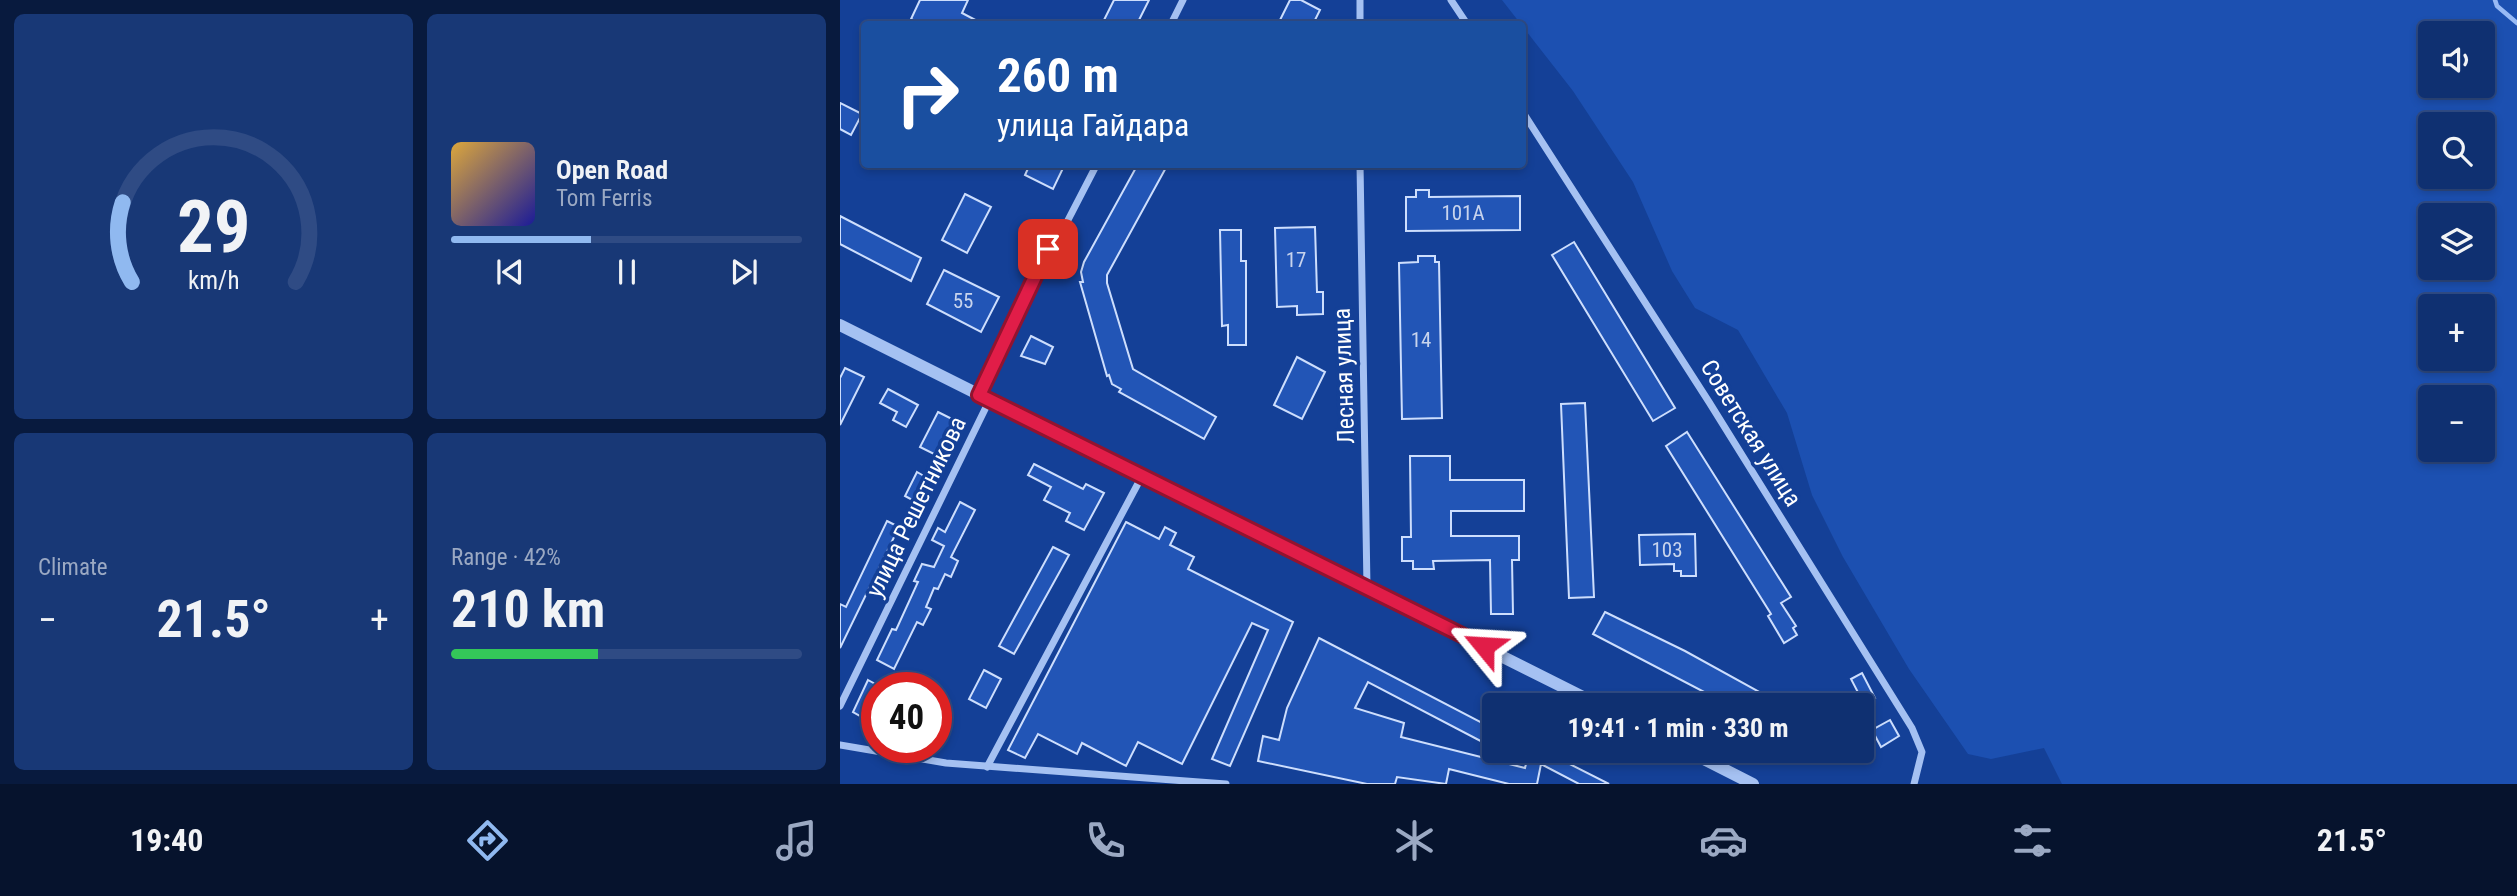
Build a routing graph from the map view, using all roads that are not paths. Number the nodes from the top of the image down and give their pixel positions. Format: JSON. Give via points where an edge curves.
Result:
{"nodes":[{"id":1,"x":1183,"y":0,"type":"edge"},
{"id":2,"x":1360,"y":0,"type":"edge"},
{"id":3,"x":1451,"y":0,"type":"edge"},
{"id":4,"x":1172,"y":21,"type":"edge"},
{"id":5,"x":1360,"y":21,"type":"edge"},
{"id":6,"x":1465,"y":21,"type":"edge"},
{"id":7,"x":1526,"y":117,"type":"edge"},
{"id":8,"x":1095,"y":168,"type":"edge"},
{"id":9,"x":1360,"y":168,"type":"edge"},
{"id":10,"x":842,"y":331,"type":"edge"},
{"id":11,"x":984,"y":398,"type":"junction"},
{"id":12,"x":1142,"y":476,"type":"junction"},
{"id":13,"x":1367,"y":587,"type":"junction"},
{"id":14,"x":1575,"y":693,"type":"edge"},
{"id":15,"x":840,"y":706,"type":"edge"},
{"id":16,"x":840,"y":745,"type":"edge"},
{"id":17,"x":1712,"y":763,"type":"edge"},
{"id":18,"x":987,"y":767,"type":"junction"},
{"id":19,"x":1226,"y":784,"type":"edge"},
{"id":20,"x":1753,"y":784,"type":"edge"},
{"id":21,"x":1914,"y":784,"type":"edge"}],
"edges":[{"from":1,"to":4,"type":"street"},
{"from":2,"to":5,"type":"street"},
{"from":3,"to":6,"type":"street"},
{"from":7,"to":21,"type":"street","name":"Советская улица","via":[[1912,727],[1922,752]]},
{"from":8,"to":11,"type":"street","name":"улица Решетникова","via":[[1068,222],[1038,266]]},
{"from":9,"to":13,"type":"street","name":"Лесная улица"},
{"from":10,"to":11,"type":"street"},
{"from":11,"to":12,"type":"street"},
{"from":11,"to":15,"type":"street","name":"улица Решетникова"},
{"from":12,"to":13,"type":"street"},
{"from":12,"to":18,"type":"street"},
{"from":13,"to":14,"type":"street"},
{"from":16,"to":18,"type":"street"},
{"from":17,"to":20,"type":"street"},
{"from":18,"to":19,"type":"street"}]}
